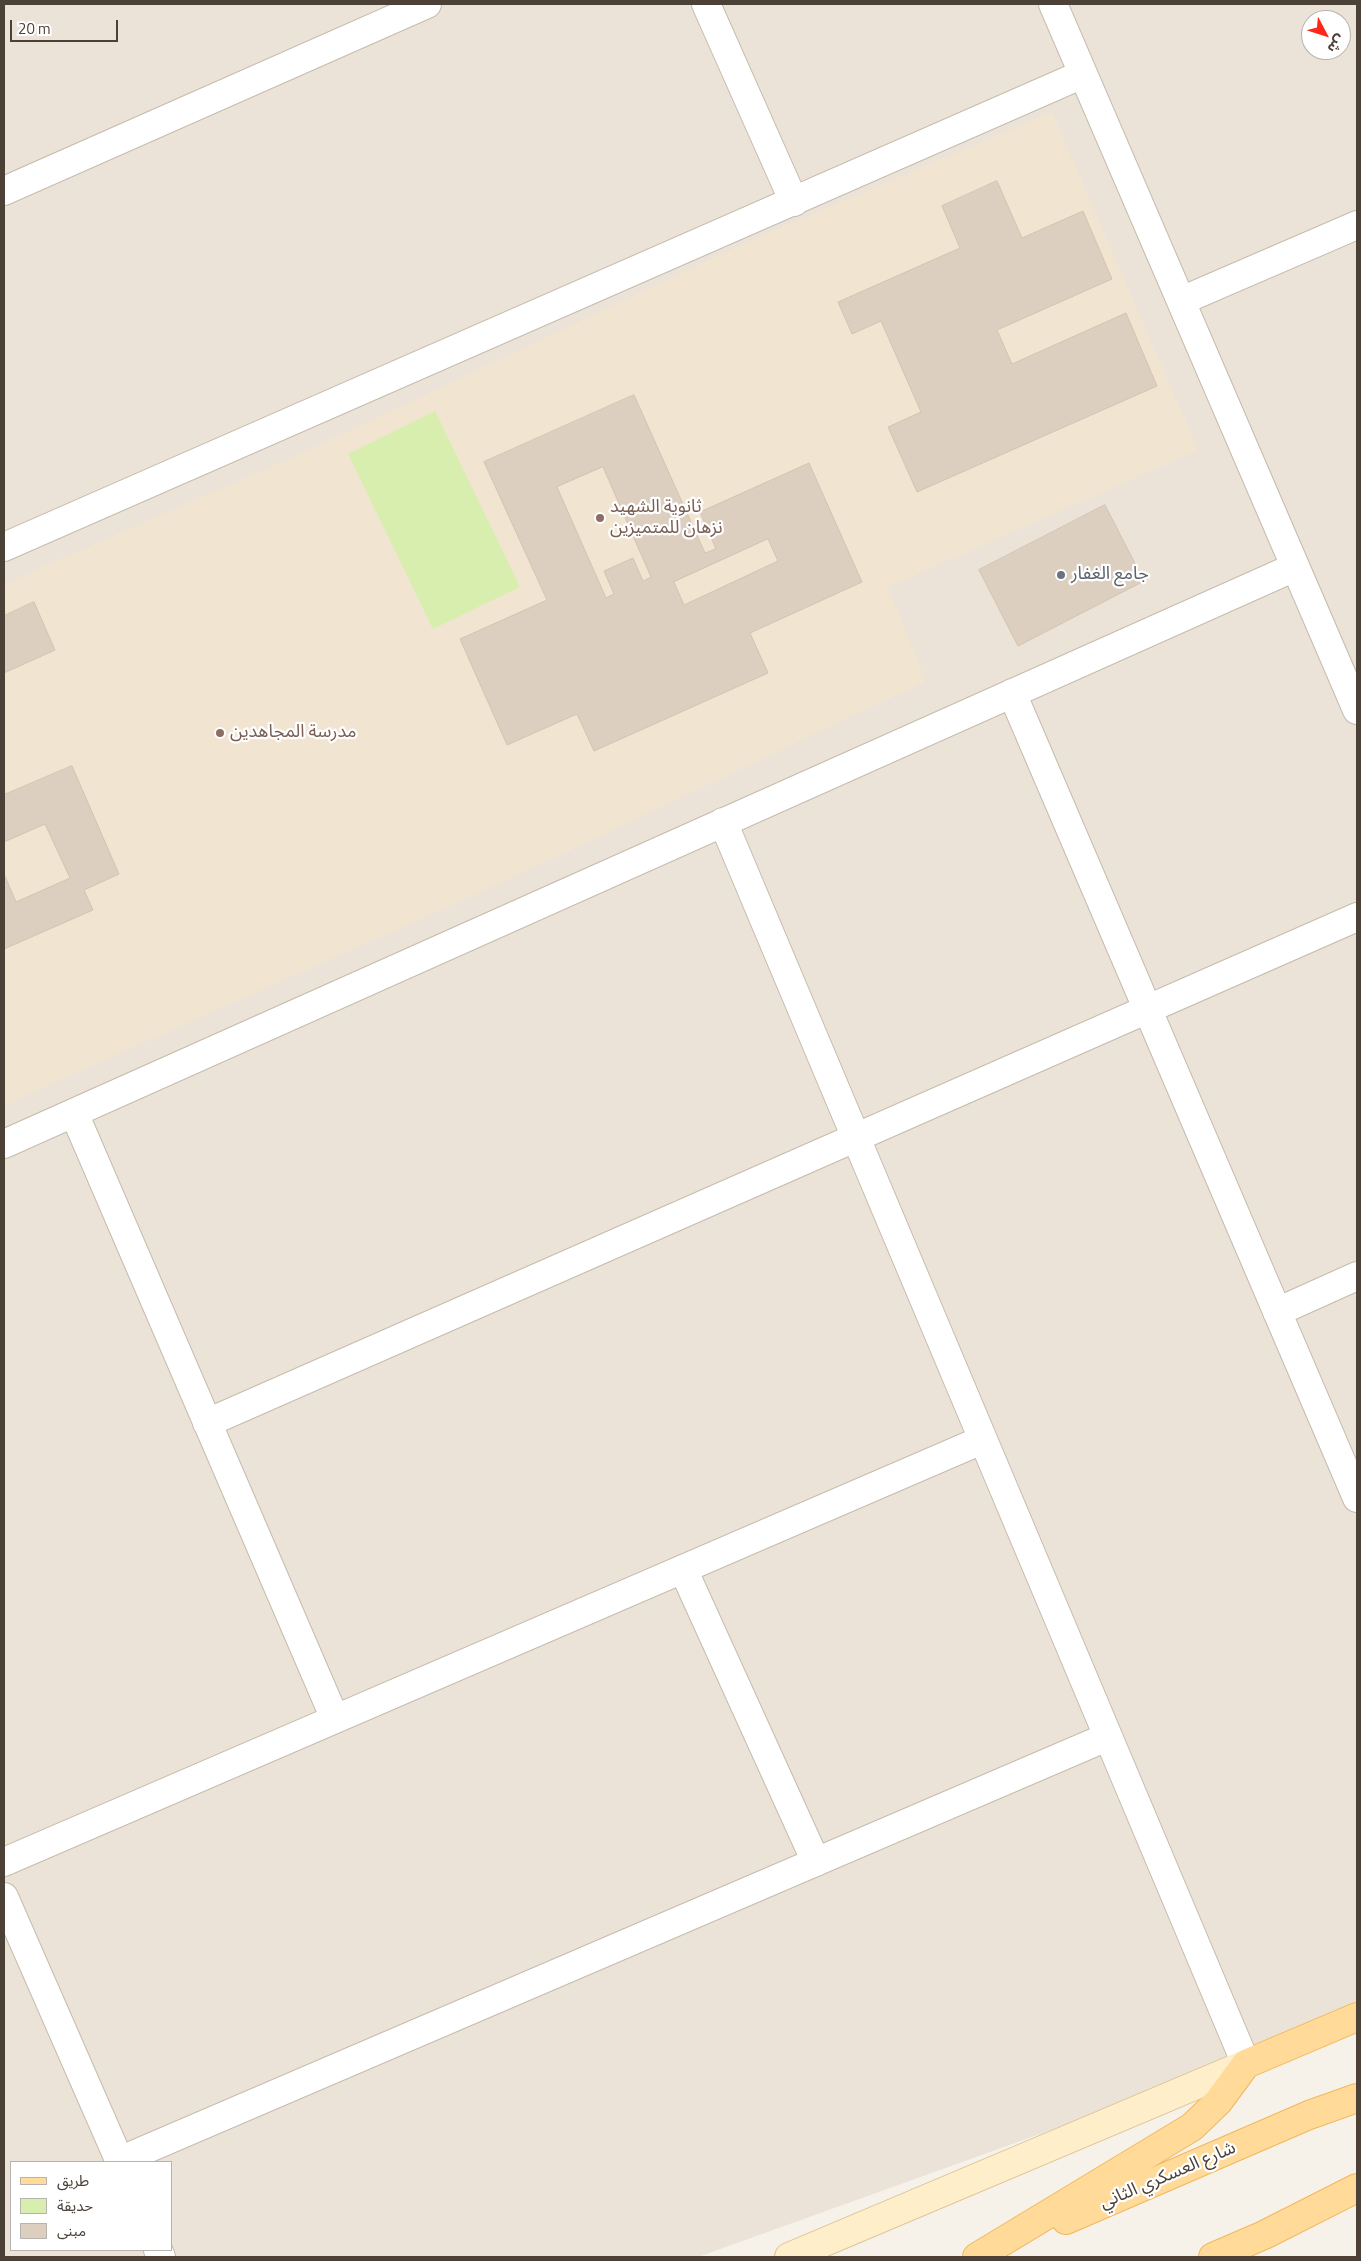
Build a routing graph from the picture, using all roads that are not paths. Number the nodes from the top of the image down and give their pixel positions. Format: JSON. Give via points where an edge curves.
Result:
{"nodes":[{"id":1,"x":427,"y":4,"type":"edge"},
{"id":2,"x":706,"y":4,"type":"edge"},
{"id":3,"x":1053,"y":4,"type":"edge"},
{"id":4,"x":1083,"y":74,"type":"junction"},
{"id":5,"x":4,"y":191,"type":"edge"},
{"id":6,"x":794,"y":202,"type":"junction"},
{"id":7,"x":1357,"y":225,"type":"edge"},
{"id":8,"x":1181,"y":300,"type":"junction"},
{"id":9,"x":4,"y":547,"type":"edge"},
{"id":10,"x":1295,"y":566,"type":"junction"},
{"id":11,"x":1012,"y":693,"type":"junction"},
{"id":12,"x":1357,"y":710,"type":"edge"},
{"id":13,"x":723,"y":822,"type":"junction"},
{"id":14,"x":1357,"y":917,"type":"edge"},
{"id":15,"x":1146,"y":1010,"type":"junction"},
{"id":16,"x":74,"y":1113,"type":"junction"},
{"id":17,"x":856,"y":1137,"type":"junction"},
{"id":18,"x":4,"y":1144,"type":"edge"},
{"id":19,"x":1357,"y":1276,"type":"edge"},
{"id":20,"x":1277,"y":1312,"type":"junction"},
{"id":21,"x":207,"y":1423,"type":"junction"},
{"id":22,"x":982,"y":1440,"type":"junction"},
{"id":23,"x":1357,"y":1498,"type":"edge"},
{"id":24,"x":683,"y":1569,"type":"junction"},
{"id":25,"x":335,"y":1719,"type":"junction"},
{"id":26,"x":1107,"y":1737,"type":"junction"},
{"id":27,"x":4,"y":1862,"type":"edge"},
{"id":28,"x":816,"y":1862,"type":"junction"},
{"id":29,"x":4,"y":1897,"type":"edge"},
{"id":30,"x":1357,"y":2016,"type":"edge"},
{"id":31,"x":1246,"y":2064,"type":"junction"},
{"id":32,"x":1357,"y":2098,"type":"edge"},
{"id":33,"x":120,"y":2161,"type":"edge"},
{"id":34,"x":122,"y":2161,"type":"edge"},
{"id":35,"x":1357,"y":2188,"type":"edge"},
{"id":36,"x":789,"y":2257,"type":"edge"},
{"id":37,"x":978,"y":2257,"type":"edge"},
{"id":38,"x":1213,"y":2257,"type":"edge"}],
"edges":[{"from":1,"to":5,"type":"street"},
{"from":2,"to":6,"type":"street"},
{"from":3,"to":4,"type":"street"},
{"from":4,"to":6,"type":"street"},
{"from":4,"to":8,"type":"street"},
{"from":6,"to":9,"type":"street"},
{"from":7,"to":8,"type":"street"},
{"from":8,"to":10,"type":"street"},
{"from":10,"to":11,"type":"street"},
{"from":10,"to":12,"type":"street"},
{"from":11,"to":13,"type":"street"},
{"from":11,"to":15,"type":"street"},
{"from":13,"to":16,"type":"street"},
{"from":13,"to":17,"type":"street"},
{"from":14,"to":15,"type":"street"},
{"from":15,"to":17,"type":"street"},
{"from":15,"to":20,"type":"street"},
{"from":16,"to":18,"type":"street"},
{"from":16,"to":21,"type":"street"},
{"from":17,"to":21,"type":"street"},
{"from":17,"to":22,"type":"street"},
{"from":19,"to":20,"type":"street"},
{"from":20,"to":23,"type":"street"},
{"from":21,"to":25,"type":"street"},
{"from":22,"to":24,"type":"street"},
{"from":22,"to":26,"type":"street"},
{"from":24,"to":25,"type":"street"},
{"from":24,"to":28,"type":"street"},
{"from":25,"to":27,"type":"street"},
{"from":26,"to":28,"type":"street"},
{"from":26,"to":31,"type":"street"},
{"from":28,"to":34,"type":"street"},
{"from":29,"to":33,"type":"street"},
{"from":30,"to":31,"type":"main road"},
{"from":31,"to":36,"type":"street"},
{"from":31,"to":37,"type":"main road","via":[[1218,2102],[1192,2127]]},
{"from":32,"to":37,"type":"main road","name":"شارع العسكري الثاني","via":[[1309,2115]]},
{"from":35,"to":38,"type":"main road"}]}
